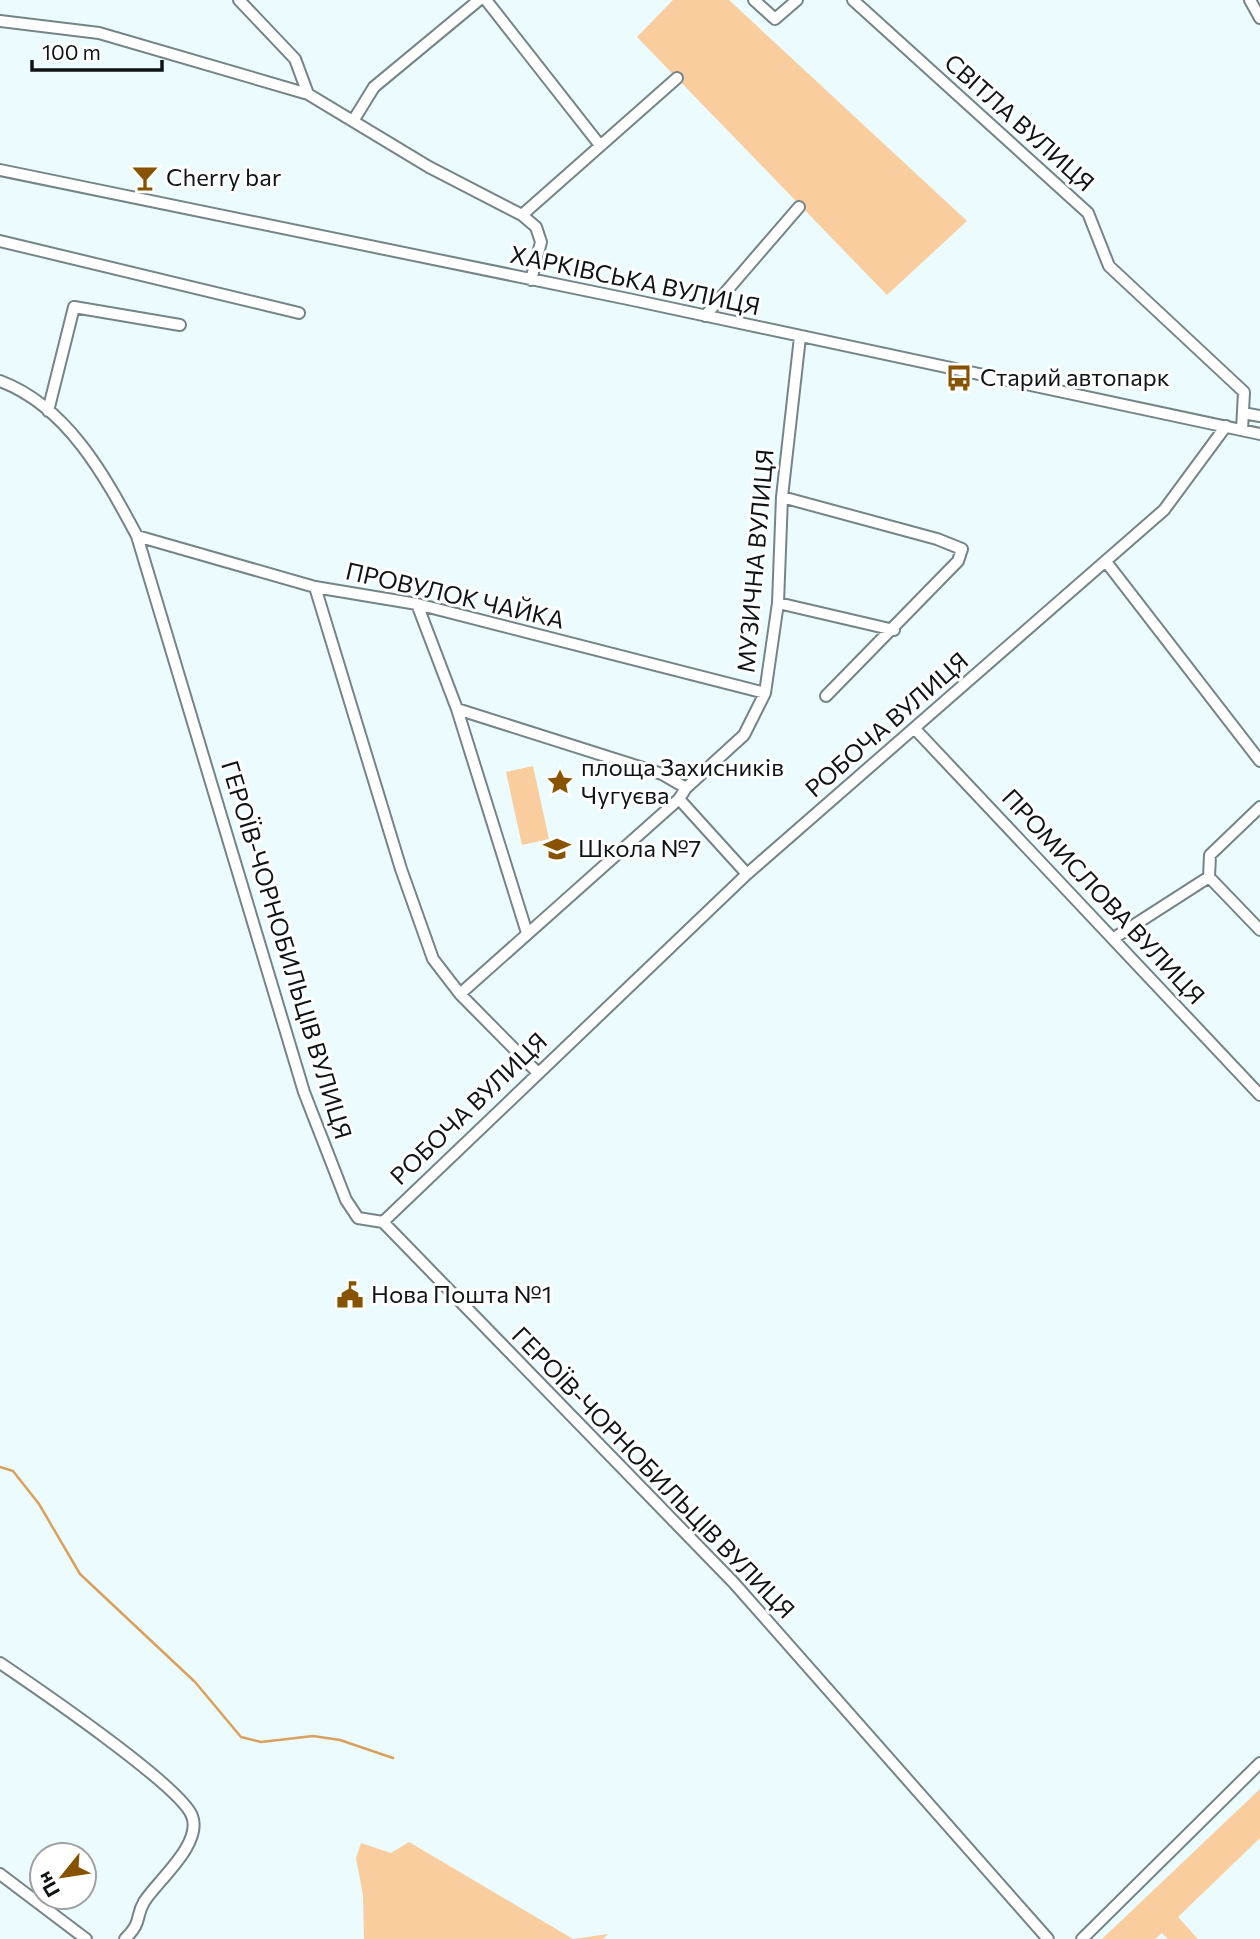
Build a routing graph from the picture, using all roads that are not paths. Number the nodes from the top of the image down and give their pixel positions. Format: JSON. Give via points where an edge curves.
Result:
{"nodes":[{"id":1,"x":239,"y":0,"type":"edge"},
{"id":2,"x":478,"y":0,"type":"edge"},
{"id":3,"x":486,"y":0,"type":"edge"},
{"id":4,"x":754,"y":0,"type":"edge"},
{"id":5,"x":797,"y":0,"type":"edge"},
{"id":6,"x":853,"y":0,"type":"edge"},
{"id":7,"x":1250,"y":0,"type":"edge"},
{"id":8,"x":1260,"y":18,"type":"edge"},
{"id":9,"x":0,"y":21,"type":"edge"},
{"id":10,"x":677,"y":78,"type":"dead end"},
{"id":11,"x":308,"y":94,"type":"junction"},
{"id":12,"x":353,"y":121,"type":"junction"},
{"id":13,"x":599,"y":144,"type":"junction"},
{"id":14,"x":0,"y":170,"type":"edge"},
{"id":15,"x":799,"y":207,"type":"dead end"},
{"id":16,"x":522,"y":215,"type":"junction"},
{"id":17,"x":0,"y":241,"type":"edge"},
{"id":18,"x":531,"y":280,"type":"junction"},
{"id":19,"x":299,"y":313,"type":"dead end"},
{"id":20,"x":705,"y":316,"type":"junction"},
{"id":21,"x":180,"y":325,"type":"dead end"},
{"id":22,"x":800,"y":337,"type":"junction"},
{"id":23,"x":0,"y":381,"type":"edge"},
{"id":24,"x":48,"y":411,"type":"junction"},
{"id":25,"x":1243,"y":413,"type":"junction"},
{"id":26,"x":1260,"y":416,"type":"edge"},
{"id":27,"x":1226,"y":426,"type":"junction"},
{"id":28,"x":1242,"y":430,"type":"junction"},
{"id":29,"x":1260,"y":434,"type":"edge"},
{"id":30,"x":782,"y":497,"type":"junction"},
{"id":31,"x":137,"y":536,"type":"junction"},
{"id":32,"x":1107,"y":564,"type":"junction"},
{"id":33,"x":315,"y":587,"type":"junction"},
{"id":34,"x":778,"y":603,"type":"junction"},
{"id":35,"x":417,"y":604,"type":"junction"},
{"id":36,"x":894,"y":630,"type":"junction"},
{"id":37,"x":765,"y":693,"type":"junction"},
{"id":38,"x":826,"y":696,"type":"dead end"},
{"id":39,"x":457,"y":709,"type":"junction"},
{"id":40,"x":915,"y":729,"type":"junction"},
{"id":41,"x":1260,"y":761,"type":"edge"},
{"id":42,"x":686,"y":788,"type":"junction"},
{"id":43,"x":678,"y":799,"type":"junction"},
{"id":44,"x":1260,"y":807,"type":"edge"},
{"id":45,"x":747,"y":874,"type":"junction"},
{"id":46,"x":1209,"y":877,"type":"junction"},
{"id":47,"x":1260,"y":930,"type":"edge"},
{"id":48,"x":527,"y":933,"type":"junction"},
{"id":49,"x":1114,"y":938,"type":"junction"},
{"id":50,"x":460,"y":994,"type":"junction"},
{"id":51,"x":537,"y":1072,"type":"junction"},
{"id":52,"x":1260,"y":1095,"type":"edge"},
{"id":53,"x":383,"y":1222,"type":"junction"},
{"id":54,"x":0,"y":1663,"type":"edge"},
{"id":55,"x":1260,"y":1763,"type":"edge"},
{"id":56,"x":0,"y":1874,"type":"edge"},
{"id":57,"x":86,"y":1939,"type":"edge"},
{"id":58,"x":125,"y":1939,"type":"edge"},
{"id":59,"x":1048,"y":1939,"type":"edge"},
{"id":60,"x":1082,"y":1939,"type":"edge"}],
"edges":[{"from":1,"to":11,"type":"street","via":[[295,59]]},
{"from":2,"to":12,"type":"street","via":[[374,87]]},
{"from":3,"to":13,"type":"street"},
{"from":4,"to":5,"type":"street","via":[[775,19]]},
{"from":6,"to":25,"type":"street","name":"СВІТЛА ВУЛИЦЯ","via":[[1088,213],[1109,266],[1244,392]]},
{"from":7,"to":8,"type":"street"},
{"from":9,"to":11,"type":"street","via":[[99,33]]},
{"from":10,"to":13,"type":"street"},
{"from":11,"to":12,"type":"street"},
{"from":12,"to":16,"type":"street"},
{"from":13,"to":16,"type":"street"},
{"from":14,"to":18,"type":"street","name":"ХАРКІВСЬКА ВУЛИЦЯ"},
{"from":15,"to":20,"type":"street"},
{"from":16,"to":18,"type":"street","via":[[536,227],[541,242]]},
{"from":17,"to":19,"type":"street"},
{"from":18,"to":20,"type":"street","name":"ХАРКІВСЬКА ВУЛИЦЯ"},
{"from":20,"to":22,"type":"street","name":"ХАРКІВСЬКА ВУЛИЦЯ"},
{"from":21,"to":24,"type":"street","via":[[74,307]]},
{"from":22,"to":27,"type":"street","name":"ХАРКІВСЬКА ВУЛИЦЯ"},
{"from":22,"to":30,"type":"street","name":"МУЗИЧНА ВУЛИЦЯ"},
{"from":23,"to":24,"type":"street","name":"ГЕРОЇВ-ЧОРНОБИЛЬЦІВ ВУЛИЦЯ"},
{"from":24,"to":31,"type":"street","name":"ГЕРОЇВ-ЧОРНОБИЛЬЦІВ ВУЛИЦЯ","via":[[99,465]]},
{"from":25,"to":26,"type":"street"},
{"from":25,"to":28,"type":"street"},
{"from":27,"to":28,"type":"street","name":"ХАРКІВСЬКА ВУЛИЦЯ"},
{"from":27,"to":32,"type":"street","name":"РОБОЧА ВУЛИЦЯ","via":[[1164,510]]},
{"from":28,"to":29,"type":"street","name":"ХАРКІВСЬКА ВУЛИЦЯ"},
{"from":30,"to":34,"type":"street","name":"МУЗИЧНА ВУЛИЦЯ"},
{"from":30,"to":36,"type":"street","via":[[962,549],[958,561]]},
{"from":31,"to":33,"type":"street","name":"ПРОВУЛОК ЧАЙКА"},
{"from":31,"to":53,"type":"street","name":"ГЕРОЇВ-ЧОРНОБИЛЬЦІВ ВУЛИЦЯ","via":[[304,1092],[346,1200],[358,1219]]},
{"from":32,"to":40,"type":"street","name":"РОБОЧА ВУЛИЦЯ"},
{"from":32,"to":41,"type":"street"},
{"from":33,"to":35,"type":"street","name":"ПРОВУЛОК ЧАЙКА"},
{"from":33,"to":50,"type":"street","via":[[405,882],[433,959]]},
{"from":34,"to":36,"type":"street"},
{"from":34,"to":37,"type":"street","name":"МУЗИЧНА ВУЛИЦЯ"},
{"from":35,"to":37,"type":"street","name":"ПРОВУЛОК ЧАЙКА"},
{"from":35,"to":39,"type":"street"},
{"from":36,"to":38,"type":"street"},
{"from":37,"to":42,"type":"street","name":"МУЗИЧНА ВУЛИЦЯ","via":[[744,736]]},
{"from":39,"to":42,"type":"street","via":[[662,774]]},
{"from":39,"to":48,"type":"street"},
{"from":40,"to":45,"type":"street","name":"РОБОЧА ВУЛИЦЯ"},
{"from":40,"to":49,"type":"street","name":"ПРОМИСЛОВА ВУЛИЦЯ"},
{"from":42,"to":43,"type":"street","name":"МУЗИЧНА ВУЛИЦЯ"},
{"from":43,"to":45,"type":"street"},
{"from":43,"to":48,"type":"street","name":"МУЗИЧНА ВУЛИЦЯ"},
{"from":44,"to":46,"type":"street","via":[[1210,855]]},
{"from":45,"to":51,"type":"street","name":"РОБОЧА ВУЛИЦЯ"},
{"from":46,"to":47,"type":"street"},
{"from":46,"to":49,"type":"street"},
{"from":48,"to":50,"type":"street","name":"МУЗИЧНА ВУЛИЦЯ"},
{"from":49,"to":52,"type":"street","name":"ПРОМИСЛОВА ВУЛИЦЯ"},
{"from":50,"to":51,"type":"street"},
{"from":51,"to":53,"type":"street","name":"РОБОЧА ВУЛИЦЯ"},
{"from":53,"to":59,"type":"street","name":"ГЕРОЇВ-ЧОРНОБИЛЬЦІВ ВУЛИЦЯ","via":[[734,1583]]},
{"from":54,"to":58,"type":"street","via":[[74,1714],[165,1787],[192,1816],[194,1833],[145,1901],[136,1927]]},
{"from":55,"to":60,"type":"street"},
{"from":56,"to":57,"type":"street"}]}
